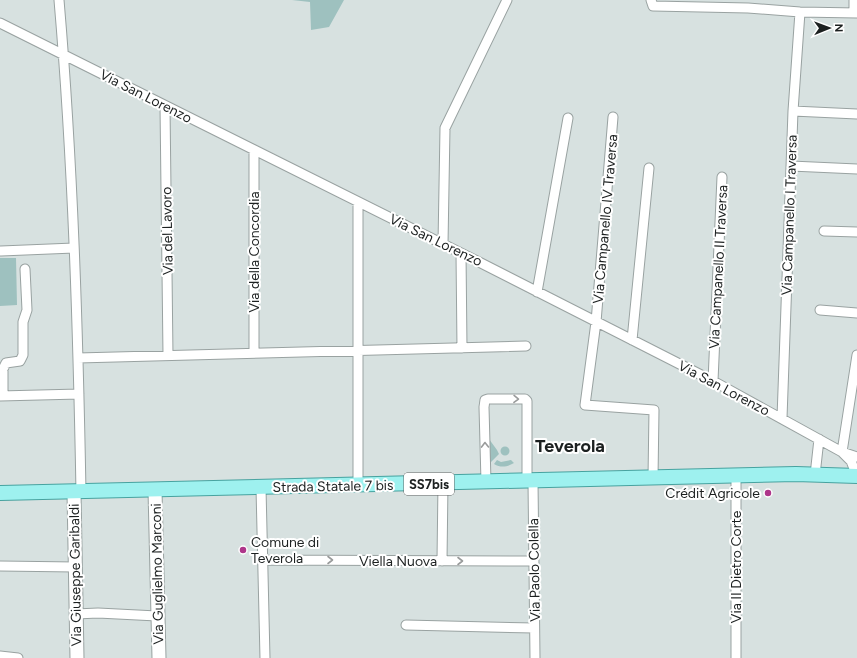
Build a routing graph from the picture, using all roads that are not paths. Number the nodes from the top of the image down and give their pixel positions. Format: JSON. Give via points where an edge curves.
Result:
{"nodes":[{"id":1,"x":59,"y":0,"type":"edge"},
{"id":2,"x":506,"y":0,"type":"edge"},
{"id":3,"x":651,"y":0,"type":"edge"},
{"id":4,"x":854,"y":0,"type":"edge"},
{"id":5,"x":748,"y":4,"type":"edge"},
{"id":6,"x":800,"y":12,"type":"junction"},
{"id":7,"x":855,"y":13,"type":"edge"},
{"id":8,"x":0,"y":23,"type":"edge"},
{"id":9,"x":63,"y":55,"type":"junction"},
{"id":10,"x":166,"y":106,"type":"junction"},
{"id":11,"x":793,"y":111,"type":"junction"},
{"id":12,"x":857,"y":114,"type":"edge"},
{"id":13,"x":613,"y":117,"type":"dead end"},
{"id":14,"x":568,"y":118,"type":"dead end"},
{"id":15,"x":254,"y":150,"type":"junction"},
{"id":16,"x":791,"y":166,"type":"junction"},
{"id":17,"x":649,"y":168,"type":"dead end"},
{"id":18,"x":857,"y":169,"type":"edge"},
{"id":19,"x":722,"y":177,"type":"dead end"},
{"id":20,"x":358,"y":202,"type":"junction"},
{"id":21,"x":824,"y":231,"type":"dead end"},
{"id":22,"x":857,"y":232,"type":"edge"},
{"id":23,"x":443,"y":244,"type":"junction"},
{"id":24,"x":74,"y":248,"type":"junction"},
{"id":25,"x":1,"y":251,"type":"edge"},
{"id":26,"x":461,"y":253,"type":"junction"},
{"id":27,"x":25,"y":269,"type":"dead end"},
{"id":28,"x":537,"y":292,"type":"junction"},
{"id":29,"x":820,"y":310,"type":"dead end"},
{"id":30,"x":857,"y":313,"type":"edge"},
{"id":31,"x":596,"y":322,"type":"junction"},
{"id":32,"x":632,"y":340,"type":"junction"},
{"id":33,"x":526,"y":346,"type":"dead end"},
{"id":34,"x":462,"y":348,"type":"junction"},
{"id":35,"x":358,"y":351,"type":"junction"},
{"id":36,"x":254,"y":353,"type":"junction"},
{"id":37,"x":168,"y":355,"type":"junction"},
{"id":38,"x":857,"y":355,"type":"edge"},
{"id":39,"x":78,"y":358,"type":"junction"},
{"id":40,"x":713,"y":381,"type":"junction"},
{"id":41,"x":79,"y":394,"type":"junction"},
{"id":42,"x":854,"y":394,"type":"edge"},
{"id":43,"x":2,"y":396,"type":"edge"},
{"id":44,"x":782,"y":418,"type":"junction"},
{"id":45,"x":820,"y":439,"type":"junction"},
{"id":46,"x":842,"y":452,"type":"junction"},
{"id":47,"x":857,"y":457,"type":"edge"},
{"id":48,"x":815,"y":475,"type":"junction"},
{"id":49,"x":736,"y":476,"type":"junction"},
{"id":50,"x":857,"y":476,"type":"edge"},
{"id":51,"x":653,"y":478,"type":"junction"},
{"id":52,"x":530,"y":481,"type":"junction"},
{"id":53,"x":486,"y":482,"type":"junction"},
{"id":54,"x":443,"y":484,"type":"junction"},
{"id":55,"x":358,"y":485,"type":"junction"},
{"id":56,"x":260,"y":488,"type":"junction"},
{"id":57,"x":155,"y":490,"type":"junction"},
{"id":58,"x":78,"y":492,"type":"junction"},
{"id":59,"x":0,"y":493,"type":"edge"},
{"id":60,"x":262,"y":560,"type":"junction"},
{"id":61,"x":442,"y":561,"type":"junction"},
{"id":62,"x":534,"y":561,"type":"junction"},
{"id":63,"x":0,"y":566,"type":"edge"},
{"id":64,"x":75,"y":567,"type":"junction"},
{"id":65,"x":76,"y":614,"type":"junction"},
{"id":66,"x":158,"y":616,"type":"junction"},
{"id":67,"x":406,"y":625,"type":"dead end"},
{"id":68,"x":534,"y":628,"type":"junction"},
{"id":69,"x":0,"y":656,"type":"edge"},
{"id":70,"x":18,"y":658,"type":"edge"},
{"id":71,"x":77,"y":658,"type":"edge"},
{"id":72,"x":159,"y":658,"type":"edge"},
{"id":73,"x":265,"y":658,"type":"edge"},
{"id":74,"x":535,"y":658,"type":"edge"},
{"id":75,"x":736,"y":658,"type":"edge"}],
"edges":[{"from":1,"to":9,"type":"street"},
{"from":2,"to":23,"type":"street","via":[[445,128]]},
{"from":3,"to":5,"type":"street","via":[[653,6]]},
{"from":4,"to":7,"type":"street"},
{"from":5,"to":6,"type":"street"},
{"from":6,"to":7,"type":"street"},
{"from":6,"to":11,"type":"street","name":"Via Campanello I Traversa"},
{"from":8,"to":9,"type":"street","name":"Via San Lorenzo"},
{"from":9,"to":10,"type":"street","name":"Via San Lorenzo"},
{"from":9,"to":24,"type":"street"},
{"from":10,"to":15,"type":"street","name":"Via San Lorenzo"},
{"from":10,"to":37,"type":"street","name":"Via del Lavoro"},
{"from":11,"to":12,"type":"street"},
{"from":11,"to":16,"type":"street","name":"Via Campanello I Traversa"},
{"from":13,"to":31,"type":"street","name":"Via Campanello IV Traversa"},
{"from":14,"to":28,"type":"street"},
{"from":15,"to":20,"type":"street","name":"Via San Lorenzo"},
{"from":15,"to":36,"type":"street","name":"Via della Concordia"},
{"from":16,"to":18,"type":"street"},
{"from":16,"to":44,"type":"street","name":"Via Campanello I Traversa"},
{"from":17,"to":32,"type":"street"},
{"from":19,"to":40,"type":"street","name":"Via Campanello II Traversa"},
{"from":20,"to":23,"type":"street","name":"Via San Lorenzo"},
{"from":20,"to":35,"type":"street"},
{"from":21,"to":22,"type":"street"},
{"from":23,"to":26,"type":"street","name":"Via San Lorenzo"},
{"from":24,"to":25,"type":"street"},
{"from":24,"to":39,"type":"street"},
{"from":26,"to":28,"type":"street","name":"Via San Lorenzo"},
{"from":26,"to":34,"type":"street"},
{"from":27,"to":43,"type":"street","via":[[27,310],[23,322],[23,355],[20,361],[6,363],[3,369]]},
{"from":28,"to":31,"type":"street","name":"Via San Lorenzo"},
{"from":29,"to":30,"type":"street"},
{"from":31,"to":32,"type":"street","name":"Via San Lorenzo"},
{"from":31,"to":51,"type":"street","name":"Via Campanello IV Traversa","via":[[586,405],[654,410]]},
{"from":32,"to":40,"type":"street","name":"Via San Lorenzo"},
{"from":33,"to":34,"type":"street"},
{"from":34,"to":35,"type":"street"},
{"from":35,"to":36,"type":"street"},
{"from":35,"to":55,"type":"street"},
{"from":36,"to":37,"type":"street"},
{"from":37,"to":39,"type":"street"},
{"from":38,"to":42,"type":"street"},
{"from":39,"to":41,"type":"street"},
{"from":40,"to":44,"type":"street","name":"Via San Lorenzo"},
{"from":41,"to":43,"type":"street"},
{"from":41,"to":58,"type":"street"},
{"from":42,"to":46,"type":"street"},
{"from":44,"to":45,"type":"street","name":"Via San Lorenzo"},
{"from":45,"to":46,"type":"street","name":"Via San Lorenzo"},
{"from":45,"to":48,"type":"street"},
{"from":46,"to":47,"type":"street"},
{"from":46,"to":50,"type":"street","name":"Via San Lorenzo","via":[[851,461]]},
{"from":48,"to":49,"type":"main road","name":"Strada Statale 7 bis","number":"SS7bis"},
{"from":48,"to":50,"type":"main road","name":"Strada Statale 7 bis","number":"SS7bis"},
{"from":49,"to":51,"type":"main road","name":"Strada Statale 7 bis","number":"SS7bis"},
{"from":49,"to":75,"type":"street","name":"Via II Dietro Corte"},
{"from":51,"to":52,"type":"main road","name":"Strada Statale 7 bis","number":"SS7bis"},
{"from":52,"to":53,"type":"main road","name":"Strada Statale 7 bis","number":"SS7bis"},
{"from":53,"to":52,"type":"street","name":"Via Paolo Colella","one_way":true,"via":[[484,407],[485,400],[488,399],[527,400]]},
{"from":52,"to":62,"type":"street","name":"Via Paolo Colella"},
{"from":53,"to":54,"type":"main road","name":"Strada Statale 7 bis","number":"SS7bis"},
{"from":54,"to":55,"type":"main road","name":"Strada Statale 7 bis","number":"SS7bis"},
{"from":54,"to":61,"type":"street"},
{"from":55,"to":56,"type":"main road","name":"Strada Statale 7 bis","number":"SS7bis"},
{"from":56,"to":57,"type":"main road","name":"Strada Statale 7 bis","number":"SS7bis"},
{"from":56,"to":60,"type":"street"},
{"from":57,"to":58,"type":"main road","name":"Strada Statale 7 bis","number":"SS7bis"},
{"from":57,"to":66,"type":"street","name":"Via Guglielmo Marconi"},
{"from":58,"to":59,"type":"main road","name":"Strada Statale 7 bis","number":"SS7bis"},
{"from":58,"to":64,"type":"street","name":"Via Giuseppe Garibaldi"},
{"from":60,"to":61,"type":"street","name":"Viella Nuova","one_way":true},
{"from":60,"to":73,"type":"street"},
{"from":61,"to":62,"type":"street","name":"Viella Nuova","one_way":true},
{"from":62,"to":68,"type":"street","name":"Via Paolo Colella"},
{"from":63,"to":64,"type":"street"},
{"from":64,"to":65,"type":"street","name":"Via Giuseppe Garibaldi"},
{"from":65,"to":66,"type":"street"},
{"from":65,"to":71,"type":"street","name":"Via Giuseppe Garibaldi"},
{"from":66,"to":72,"type":"street","name":"Via Guglielmo Marconi"},
{"from":67,"to":68,"type":"street"},
{"from":68,"to":74,"type":"street","name":"Via Paolo Colella"},
{"from":69,"to":70,"type":"street"}]}
